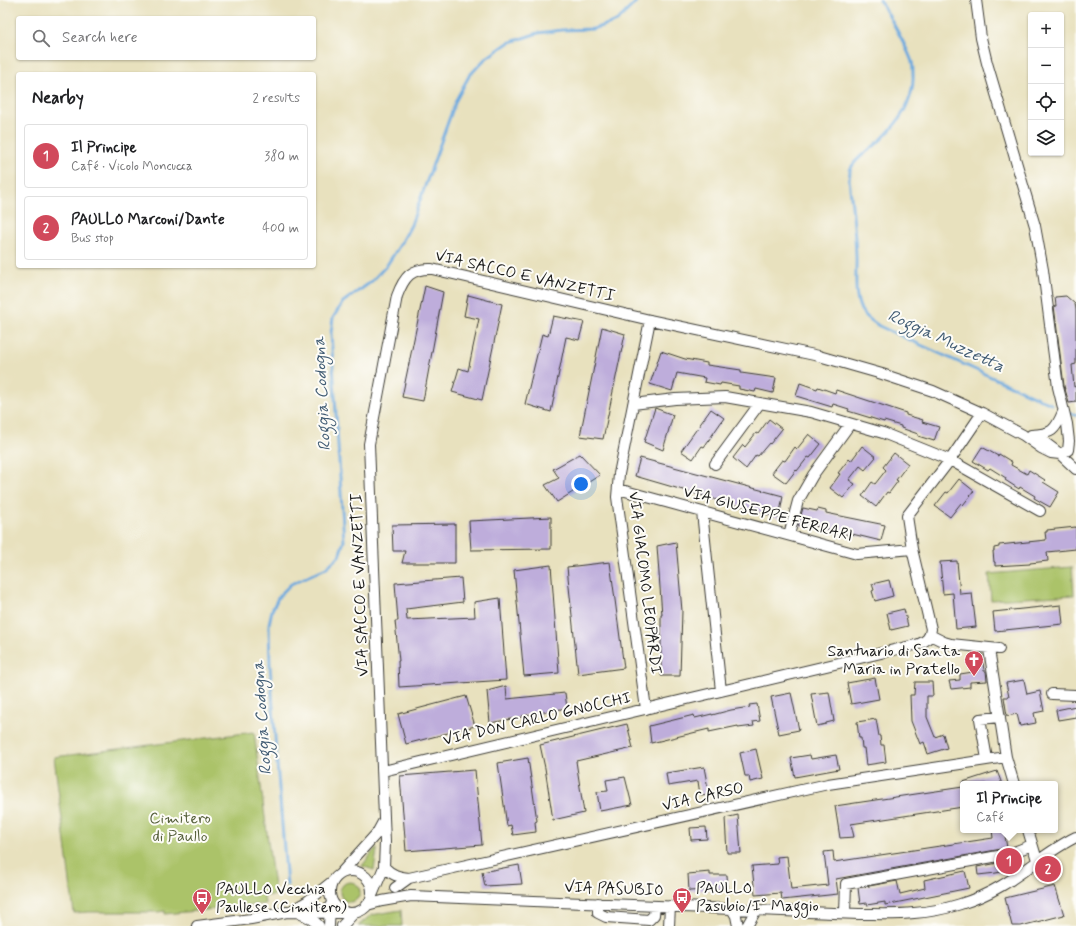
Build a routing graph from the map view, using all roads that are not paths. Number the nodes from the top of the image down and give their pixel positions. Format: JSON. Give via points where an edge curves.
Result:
{"nodes":[{"id":1,"x":976,"y":0,"type":"edge"},
{"id":2,"x":650,"y":320,"type":"junction"},
{"id":3,"x":760,"y":403,"type":"junction"},
{"id":4,"x":633,"y":404,"type":"junction"},
{"id":5,"x":1063,"y":412,"type":"junction"},
{"id":6,"x":982,"y":414,"type":"junction"},
{"id":7,"x":850,"y":424,"type":"junction"},
{"id":8,"x":1066,"y":424,"type":"junction"},
{"id":9,"x":1023,"y":435,"type":"junction"},
{"id":10,"x":1035,"y":435,"type":"junction"},
{"id":11,"x":1076,"y":453,"type":"edge"},
{"id":12,"x":1060,"y":454,"type":"junction"},
{"id":13,"x":950,"y":460,"type":"junction"},
{"id":14,"x":715,"y":464,"type":"dead end"},
{"id":15,"x":1076,"y":469,"type":"edge"},
{"id":16,"x":618,"y":490,"type":"junction"},
{"id":17,"x":1040,"y":510,"type":"dead end"},
{"id":18,"x":702,"y":512,"type":"junction"},
{"id":19,"x":789,"y":535,"type":"junction"},
{"id":20,"x":912,"y":549,"type":"junction"},
{"id":21,"x":930,"y":635,"type":"junction"},
{"id":22,"x":721,"y":692,"type":"junction"},
{"id":23,"x":1052,"y":694,"type":"dead end"},
{"id":24,"x":1076,"y":695,"type":"edge"},
{"id":25,"x":646,"y":709,"type":"junction"},
{"id":26,"x":1000,"y":717,"type":"junction"},
{"id":27,"x":1006,"y":757,"type":"junction"},
{"id":28,"x":987,"y":760,"type":"junction"},
{"id":29,"x":383,"y":770,"type":"junction"},
{"id":30,"x":1013,"y":781,"type":"edge"},
{"id":31,"x":384,"y":820,"type":"junction"},
{"id":32,"x":1029,"y":833,"type":"edge"},
{"id":33,"x":1076,"y":837,"type":"edge"},
{"id":34,"x":1032,"y":845,"type":"junction"},
{"id":35,"x":1037,"y":860,"type":"junction"},
{"id":36,"x":384,"y":867,"type":"junction"},
{"id":37,"x":358,"y":873,"type":"junction"},
{"id":38,"x":336,"y":878,"type":"junction"},
{"id":39,"x":409,"y":878,"type":"junction"},
{"id":40,"x":379,"y":881,"type":"junction"},
{"id":41,"x":395,"y":888,"type":"junction"},
{"id":42,"x":330,"y":894,"type":"junction"},
{"id":43,"x":411,"y":896,"type":"junction"},
{"id":44,"x":369,"y":902,"type":"junction"},
{"id":45,"x":598,"y":903,"type":"junction"},
{"id":46,"x":655,"y":906,"type":"junction"},
{"id":47,"x":670,"y":906,"type":"junction"},
{"id":48,"x":732,"y":909,"type":"junction"},
{"id":49,"x":756,"y":910,"type":"junction"},
{"id":50,"x":291,"y":912,"type":"junction"},
{"id":51,"x":330,"y":912,"type":"junction"},
{"id":52,"x":350,"y":913,"type":"junction"},
{"id":53,"x":846,"y":913,"type":"junction"},
{"id":54,"x":197,"y":926,"type":"edge"},
{"id":55,"x":319,"y":926,"type":"edge"},
{"id":56,"x":329,"y":926,"type":"edge"},
{"id":57,"x":342,"y":926,"type":"edge"},
{"id":58,"x":669,"y":926,"type":"edge"},
{"id":59,"x":738,"y":926,"type":"edge"},
{"id":60,"x":747,"y":926,"type":"edge"}],
"edges":[{"from":1,"to":5,"type":"street","via":[[987,63],[1035,226]]},
{"from":2,"to":4,"type":"street","name":"VIA GIACOMO LEOPARDI"},
{"from":2,"to":6,"type":"street","name":"VIA SACCO E VANZETTI","via":[[819,356],[933,391]]},
{"from":2,"to":29,"type":"street","name":"VIA SACCO E VANZETTI","via":[[432,269],[415,271],[404,281],[397,296],[369,444]]},
{"from":3,"to":4,"type":"street","via":[[725,396]]},
{"from":3,"to":7,"type":"street","via":[[811,412]]},
{"from":3,"to":14,"type":"street"},
{"from":4,"to":16,"type":"street","name":"VIA GIACOMO LEOPARDI"},
{"from":5,"to":8,"type":"street"},
{"from":5,"to":10,"type":"street","via":[[1058,426]]},
{"from":6,"to":9,"type":"street","name":"VIA SACCO E VANZETTI"},
{"from":6,"to":13,"type":"street"},
{"from":7,"to":13,"type":"street","via":[[883,433]]},
{"from":7,"to":19,"type":"street","via":[[813,475],[798,501]]},
{"from":8,"to":11,"type":"street"},
{"from":8,"to":12,"type":"street","via":[[1069,446],[1068,450]]},
{"from":9,"to":10,"type":"street"},
{"from":9,"to":12,"type":"street","name":"VIA SACCO E VANZETTI","via":[[1050,453]]},
{"from":10,"to":12,"type":"street"},
{"from":12,"to":15,"type":"street"},
{"from":13,"to":17,"type":"street"},
{"from":13,"to":20,"type":"street","via":[[907,516]]},
{"from":16,"to":18,"type":"street","name":"VIA GIUSEPPE FERRARI"},
{"from":16,"to":25,"type":"street","name":"VIA GIACOMO LEOPARDI"},
{"from":18,"to":19,"type":"street","name":"VIA GIUSEPPE FERRARI"},
{"from":18,"to":22,"type":"street"},
{"from":19,"to":20,"type":"street","name":"VIA GIUSEPPE FERRARI","via":[[856,554]]},
{"from":20,"to":21,"type":"street","via":[[932,629]]},
{"from":21,"to":22,"type":"street","name":"VIA DON CARLO GNOCCHI","via":[[925,642],[919,644]]},
{"from":21,"to":26,"type":"street","via":[[951,644],[994,649]]},
{"from":22,"to":25,"type":"street","name":"VIA DON CARLO GNOCCHI"},
{"from":23,"to":24,"type":"street"},
{"from":25,"to":29,"type":"street","name":"VIA DON CARLO GNOCCHI"},
{"from":26,"to":27,"type":"street"},
{"from":26,"to":28,"type":"street","via":[[980,719]]},
{"from":27,"to":28,"type":"street","name":"VIA CARSO"},
{"from":27,"to":30,"type":"street"},
{"from":28,"to":39,"type":"street","name":"VIA CARSO","via":[[828,784]]},
{"from":29,"to":31,"type":"street","name":"VIA SACCO E VANZETTI"},
{"from":31,"to":36,"type":"street","name":"VIA SACCO E VANZETTI"},
{"from":31,"to":38,"type":"street","via":[[377,833]]},
{"from":32,"to":34,"type":"street"},
{"from":33,"to":35,"type":"street","name":"VIA PASUBIO"},
{"from":34,"to":35,"type":"street"},
{"from":34,"to":53,"type":"street","via":[[1009,854],[846,884]]},
{"from":35,"to":53,"type":"street","name":"VIA PASUBIO","via":[[1001,886],[951,906],[916,913]]},
{"from":36,"to":39,"type":"street","name":"VIA CARSO","via":[[396,877]]},
{"from":36,"to":40,"type":"street","name":"VIA SACCO E VANZETTI"},
{"from":37,"to":38,"type":"street","via":[[343,873]]},
{"from":37,"to":40,"type":"street","name":"VIA PASUBIO"},
{"from":37,"to":44,"type":"street","via":[[370,883]]},
{"from":38,"to":42,"type":"street"},
{"from":38,"to":50,"type":"street"},
{"from":39,"to":41,"type":"street","name":"VIA CARSO"},
{"from":40,"to":41,"type":"street","name":"VIA PASUBIO"},
{"from":40,"to":44,"type":"street","name":"VIA SACCO E VANZETTI"},
{"from":41,"to":43,"type":"street","name":"VIA PASUBIO"},
{"from":42,"to":51,"type":"street"},
{"from":42,"to":52,"type":"street","via":[[336,907]]},
{"from":43,"to":44,"type":"street","name":"VIA PASUBIO"},
{"from":43,"to":45,"type":"street","name":"VIA PASUBIO"},
{"from":44,"to":52,"type":"street","via":[[361,910]]},
{"from":45,"to":46,"type":"street","name":"VIA PASUBIO"},
{"from":45,"to":46,"type":"street","via":[[598,913],[606,917],[649,920],[654,915]]},
{"from":46,"to":47,"type":"street","name":"VIA PASUBIO"},
{"from":47,"to":48,"type":"street","name":"VIA PASUBIO"},
{"from":47,"to":58,"type":"street"},
{"from":48,"to":49,"type":"street","name":"VIA PASUBIO"},
{"from":48,"to":59,"type":"street"},
{"from":49,"to":53,"type":"street","name":"VIA PASUBIO"},
{"from":49,"to":60,"type":"street"},
{"from":50,"to":51,"type":"street"},
{"from":50,"to":54,"type":"street"},
{"from":50,"to":55,"type":"street","via":[[310,917]]},
{"from":51,"to":52,"type":"street"},
{"from":51,"to":56,"type":"street"},
{"from":52,"to":57,"type":"street"}]}
